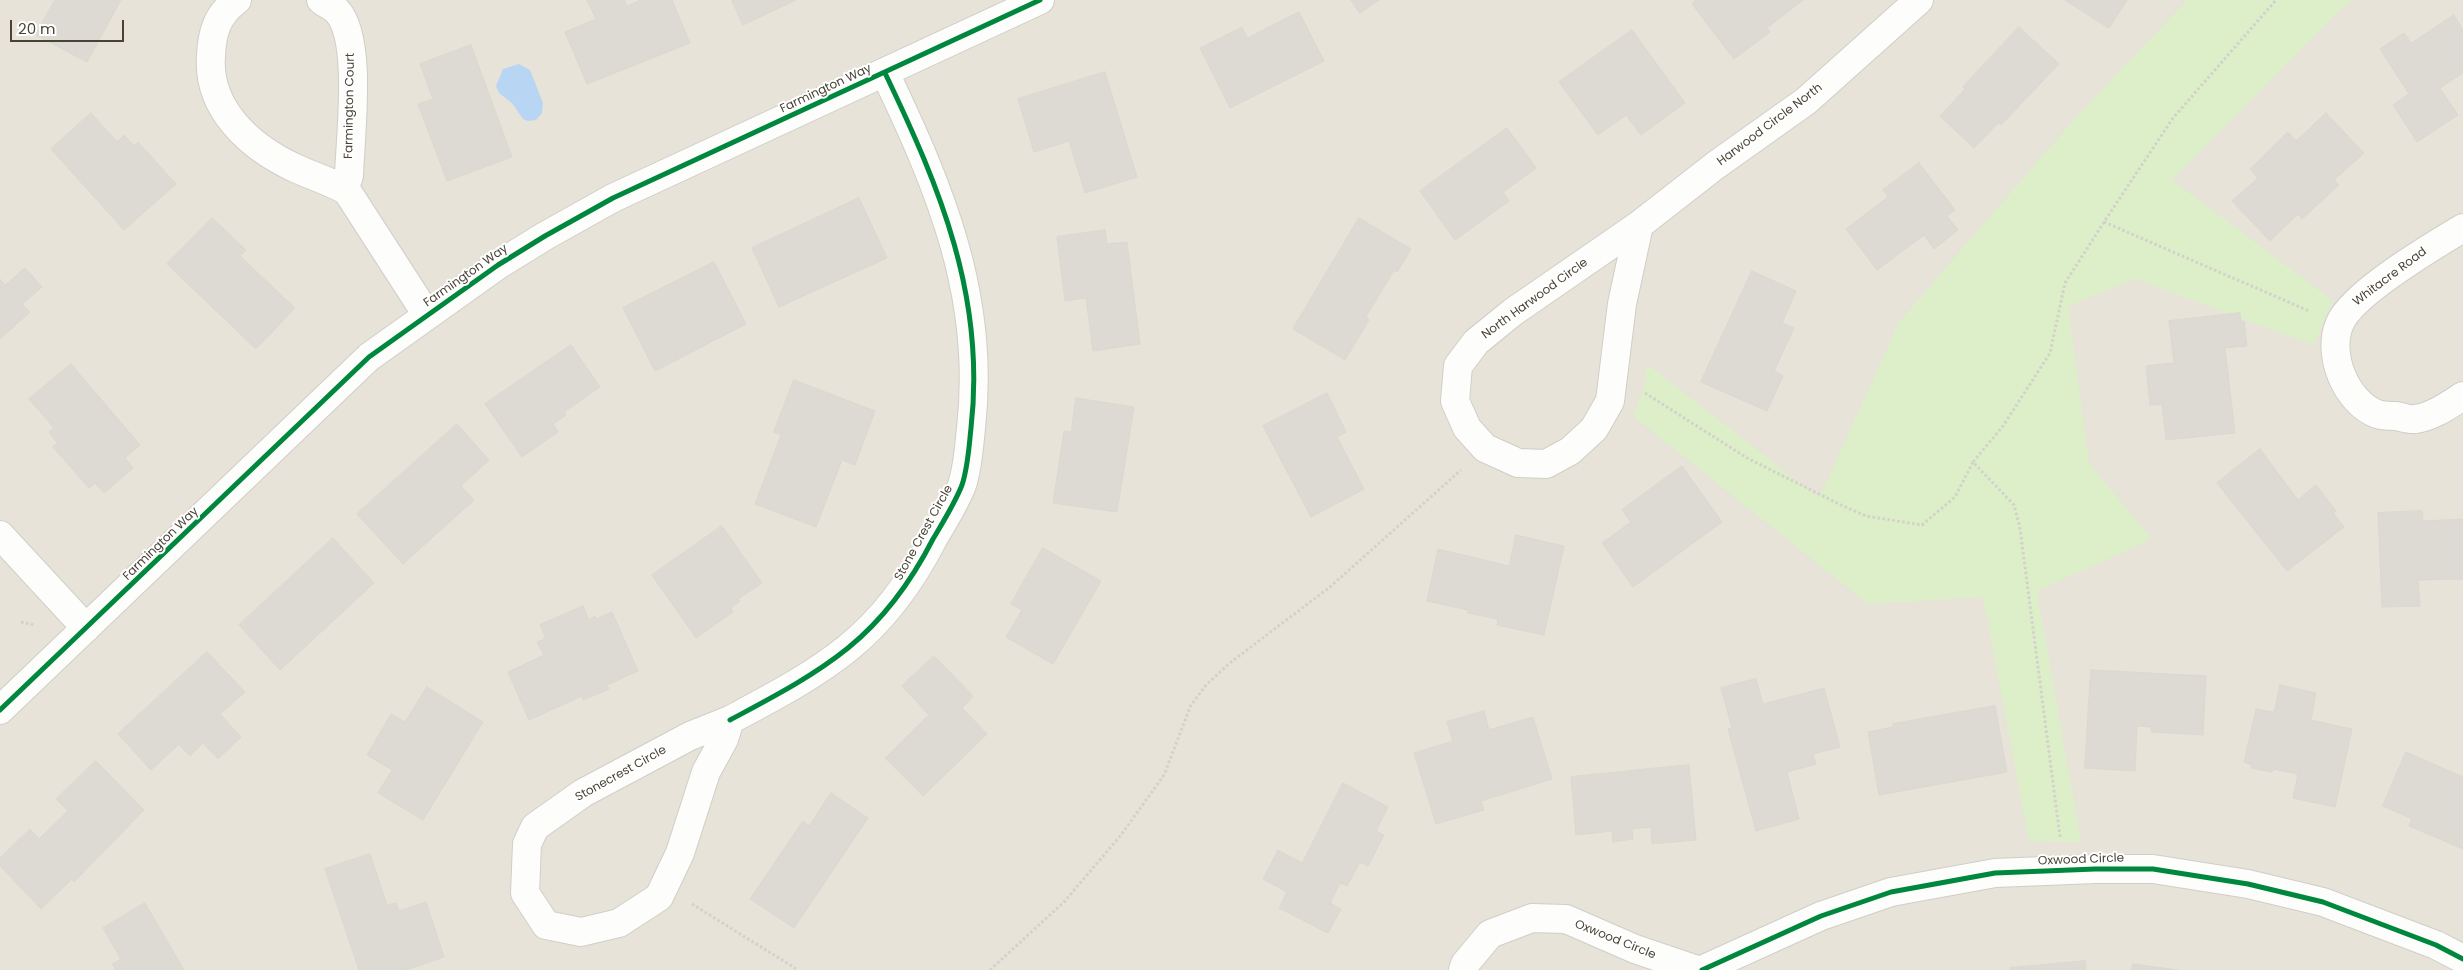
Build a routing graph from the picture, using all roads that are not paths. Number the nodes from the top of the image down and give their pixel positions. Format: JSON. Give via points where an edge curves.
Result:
{"nodes":[{"id":1,"x":236,"y":0,"type":"edge"},
{"id":2,"x":321,"y":0,"type":"edge"},
{"id":3,"x":1040,"y":0,"type":"edge"},
{"id":4,"x":1919,"y":0,"type":"edge"},
{"id":5,"x":884,"y":74,"type":"junction"},
{"id":6,"x":347,"y":191,"type":"junction"},
{"id":7,"x":1639,"y":225,"type":"junction"},
{"id":8,"x":2463,"y":228,"type":"edge"},
{"id":9,"x":427,"y":315,"type":"junction"},
{"id":10,"x":2463,"y":396,"type":"edge"},
{"id":11,"x":0,"y":535,"type":"edge"},
{"id":12,"x":86,"y":628,"type":"junction"},
{"id":13,"x":0,"y":710,"type":"edge"},
{"id":14,"x":730,"y":720,"type":"junction"},
{"id":15,"x":2463,"y":959,"type":"edge"},
{"id":16,"x":1463,"y":970,"type":"edge"},
{"id":17,"x":1697,"y":970,"type":"edge"},
{"id":18,"x":1702,"y":970,"type":"edge"}],
"edges":[{"from":1,"to":6,"type":"street","via":[[223,11],[212,33],[212,84],[220,104],[233,124],[250,140],[294,168],[329,180]]},
{"from":2,"to":6,"type":"street","name":"Farmington Court","via":[[338,12],[347,30],[353,55]]},
{"from":3,"to":5,"type":"street","name":"Farmington Way"},
{"from":4,"to":7,"type":"street","name":"Harwood Circle North","via":[[1806,102],[1716,165]]},
{"from":5,"to":9,"type":"street","name":"Farmington Way","via":[[614,198],[521,250]]},
{"from":5,"to":14,"type":"street","name":"Stone Crest Circle","via":[[916,139],[955,241],[966,294],[973,361],[973,409],[962,485],[920,564],[880,617],[850,647],[815,673]]},
{"from":6,"to":9,"type":"street"},
{"from":7,"to":7,"type":"street","name":"North Harwood Circle","via":[[1513,312],[1476,342],[1458,366],[1455,400],[1467,428],[1485,448],[1518,463],[1546,464],[1570,452],[1594,429],[1610,401],[1622,304]]},
{"from":8,"to":10,"type":"street","name":"Whitacre Road","via":[[2418,255],[2351,306],[2339,324],[2336,350],[2342,377],[2354,398],[2377,414],[2415,419],[2445,408]]},
{"from":9,"to":12,"type":"street","name":"Farmington Way","via":[[369,357]]},
{"from":11,"to":12,"type":"street"},
{"from":12,"to":13,"type":"street","name":"Farmington Way"},
{"from":14,"to":14,"type":"street","name":"Stonecrest Circle","via":[[724,739],[706,772],[680,853],[659,897],[619,923],[581,932],[546,925],[525,893],[527,844],[535,827],[583,793],[690,736]]},
{"from":15,"to":18,"type":"street","name":"Oxwood Circle","via":[[2436,945],[2323,902],[2248,884],[2153,869],[2064,870],[1995,874],[1891,892],[1821,916]]},
{"from":16,"to":17,"type":"street","name":"Oxwood Circle","via":[[1490,934],[1532,918],[1566,919],[1635,949]]}]}
